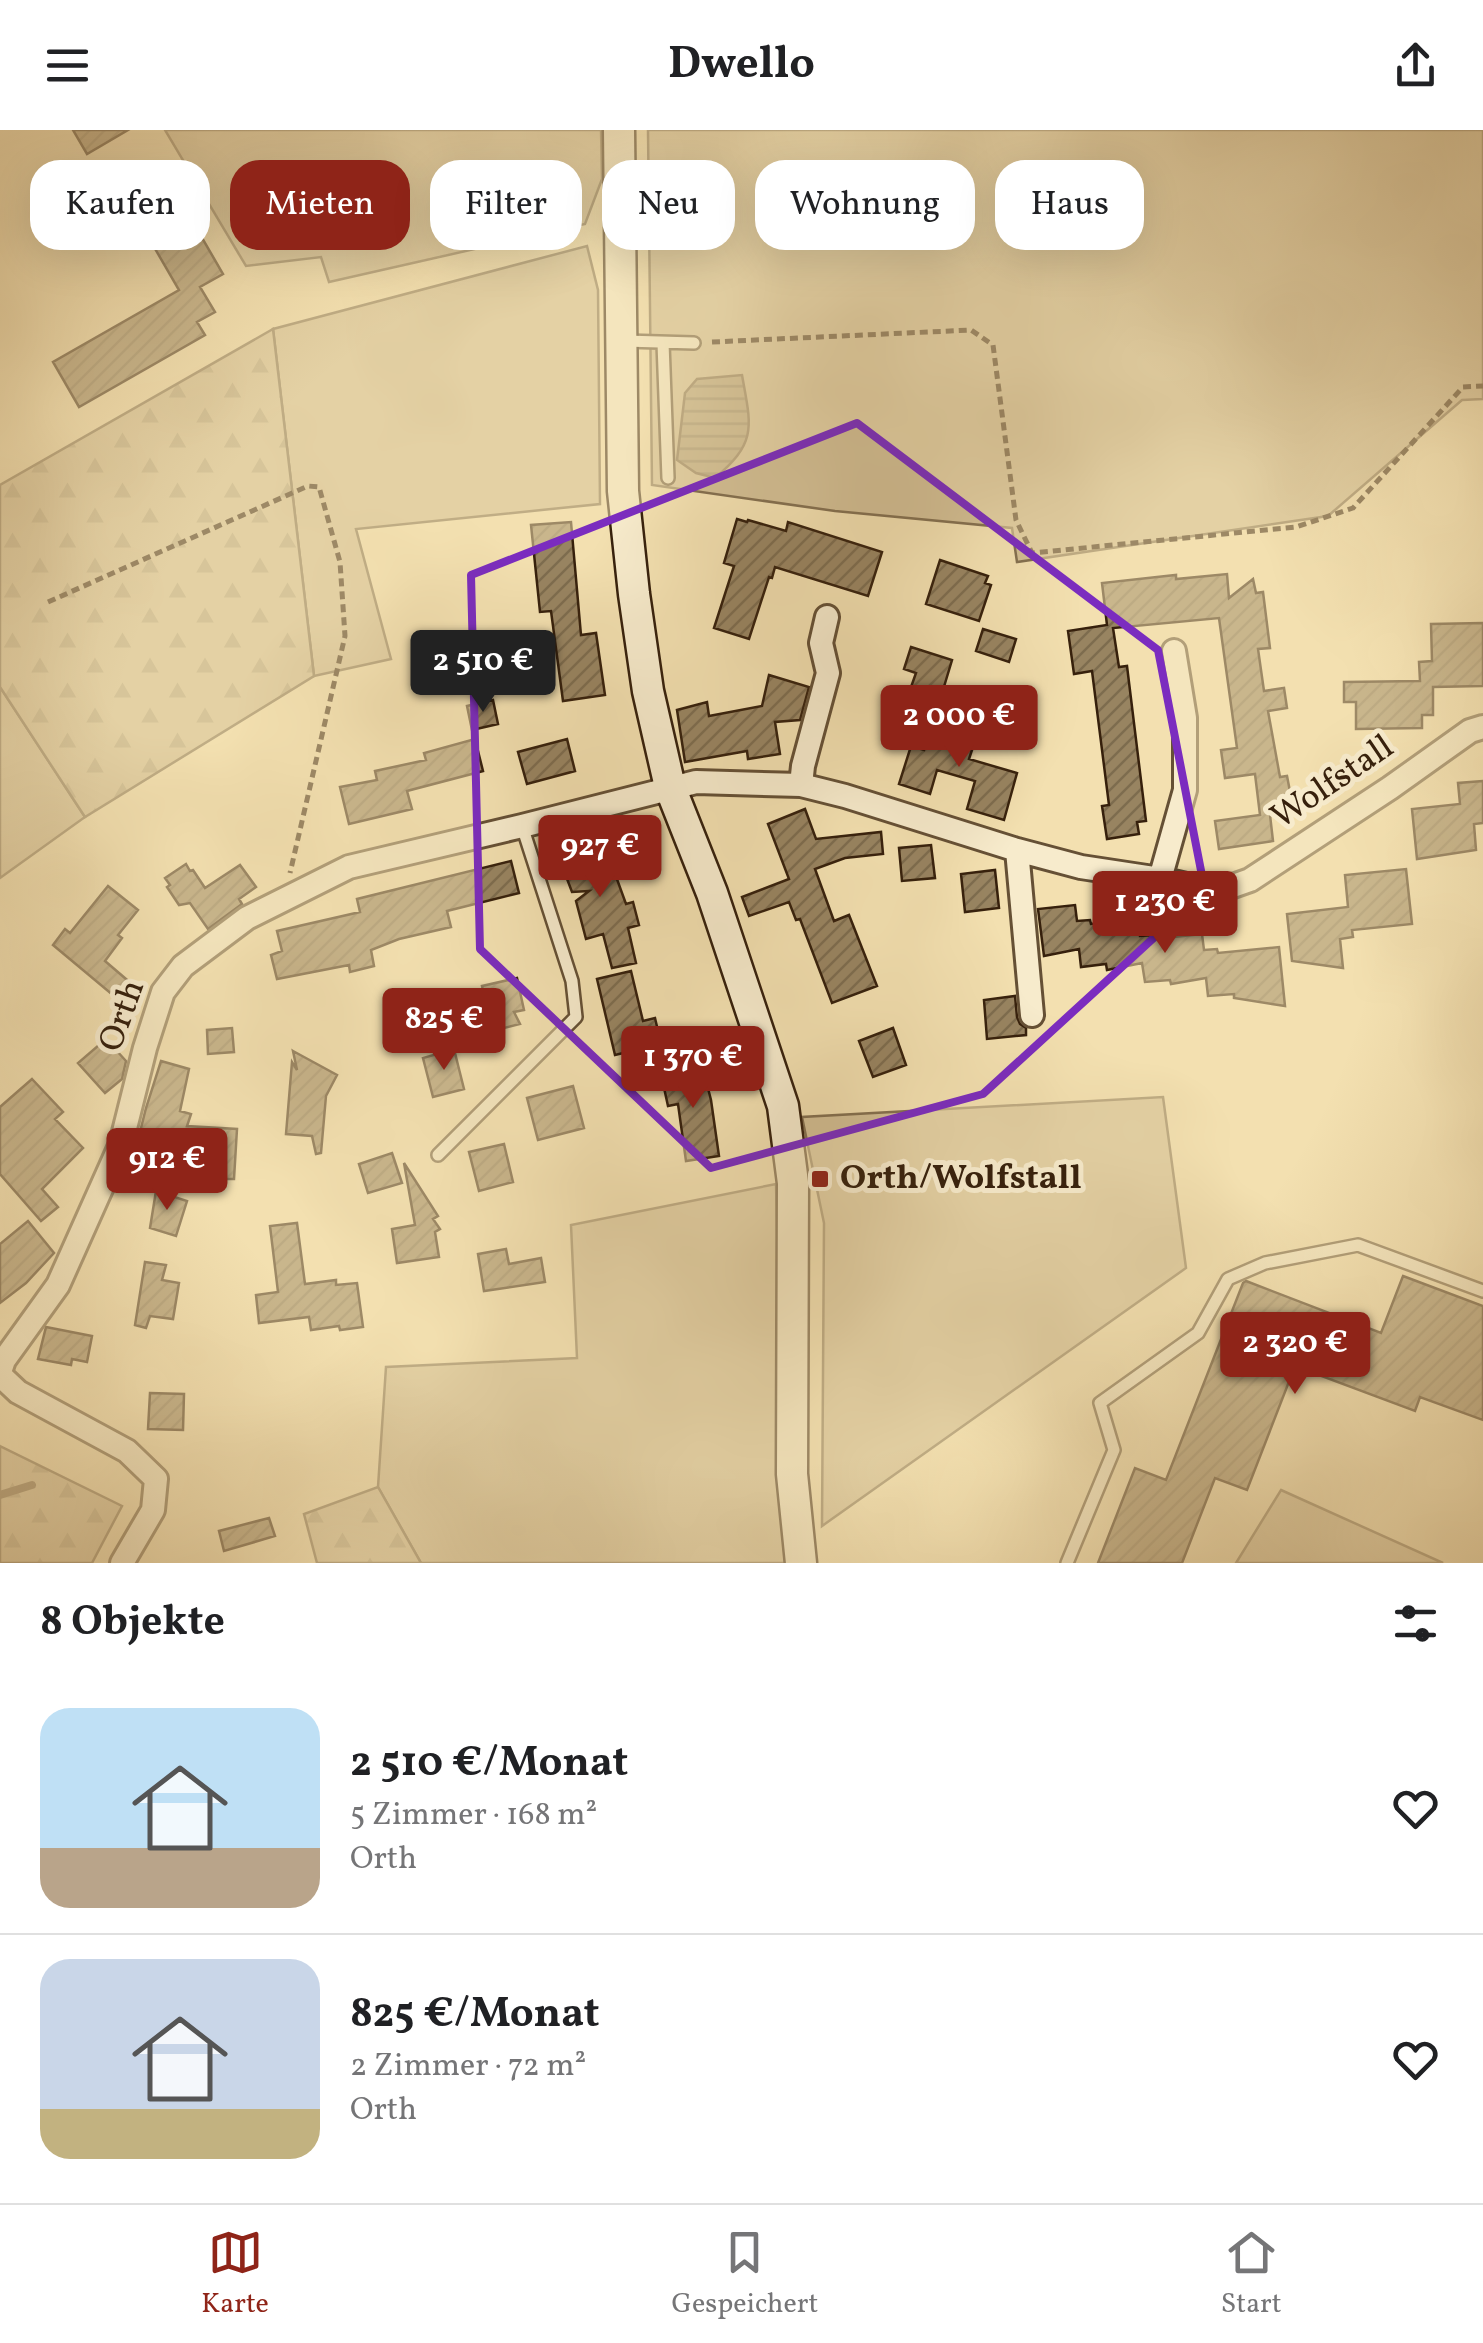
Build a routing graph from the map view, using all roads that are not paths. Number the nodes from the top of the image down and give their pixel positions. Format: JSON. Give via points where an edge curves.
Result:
{"nodes":[{"id":1,"x":619,"y":130,"type":"edge"},
{"id":2,"x":621,"y":340,"type":"junction"},
{"id":3,"x":663,"y":343,"type":"junction"},
{"id":4,"x":694,"y":343,"type":"road end"},
{"id":5,"x":668,"y":478,"type":"dead end"},
{"id":6,"x":827,"y":617,"type":"dead end"},
{"id":7,"x":1174,"y":650,"type":"dead end"},
{"id":8,"x":1483,"y":727,"type":"edge"},
{"id":9,"x":801,"y":785,"type":"junction"},
{"id":10,"x":670,"y":787,"type":"junction"},
{"id":11,"x":522,"y":826,"type":"junction"},
{"id":12,"x":1017,"y":850,"type":"junction"},
{"id":13,"x":1160,"y":879,"type":"junction"},
{"id":14,"x":1032,"y":1016,"type":"dead end"},
{"id":15,"x":438,"y":1155,"type":"dead end"},
{"id":16,"x":1483,"y":1291,"type":"edge"},
{"id":17,"x":0,"y":1373,"type":"edge"},
{"id":18,"x":122,"y":1563,"type":"edge"},
{"id":19,"x":802,"y":1563,"type":"edge"},
{"id":20,"x":1067,"y":1563,"type":"edge"}],
"edges":[{"from":1,"to":2,"type":"main road"},
{"from":2,"to":3,"type":"lane"},
{"from":2,"to":10,"type":"main road","via":[[623,491],[634,594]]},
{"from":3,"to":4,"type":"lane"},
{"from":3,"to":5,"type":"lane"},
{"from":6,"to":9,"type":"street","via":[[821,643],[828,673]]},
{"from":7,"to":13,"type":"street","via":[[1186,718],[1185,790]]},
{"from":8,"to":13,"type":"street","name":"Wolfstall","via":[[1250,880],[1216,892]]},
{"from":9,"to":10,"type":"street","name":"Wolfstall"},
{"from":9,"to":12,"type":"street","name":"Wolfstall"},
{"from":10,"to":11,"type":"street","name":"Orth"},
{"from":10,"to":19,"type":"main road","via":[[783,1106],[793,1182],[792,1474]]},
{"from":11,"to":15,"type":"lane","via":[[572,981],[576,1017]]},
{"from":11,"to":17,"type":"street","name":"Orth","via":[[349,866],[247,918],[184,966],[163,992],[122,1144],[58,1286]]},
{"from":12,"to":13,"type":"street","name":"Wolfstall"},
{"from":12,"to":14,"type":"street"},
{"from":16,"to":20,"type":"lane","via":[[1358,1245],[1265,1263],[1228,1279],[1198,1333],[1100,1403],[1114,1450]]},
{"from":17,"to":18,"type":"street","name":"Orth","via":[[18,1392],[127,1451],[156,1479],[154,1510]]}]}
